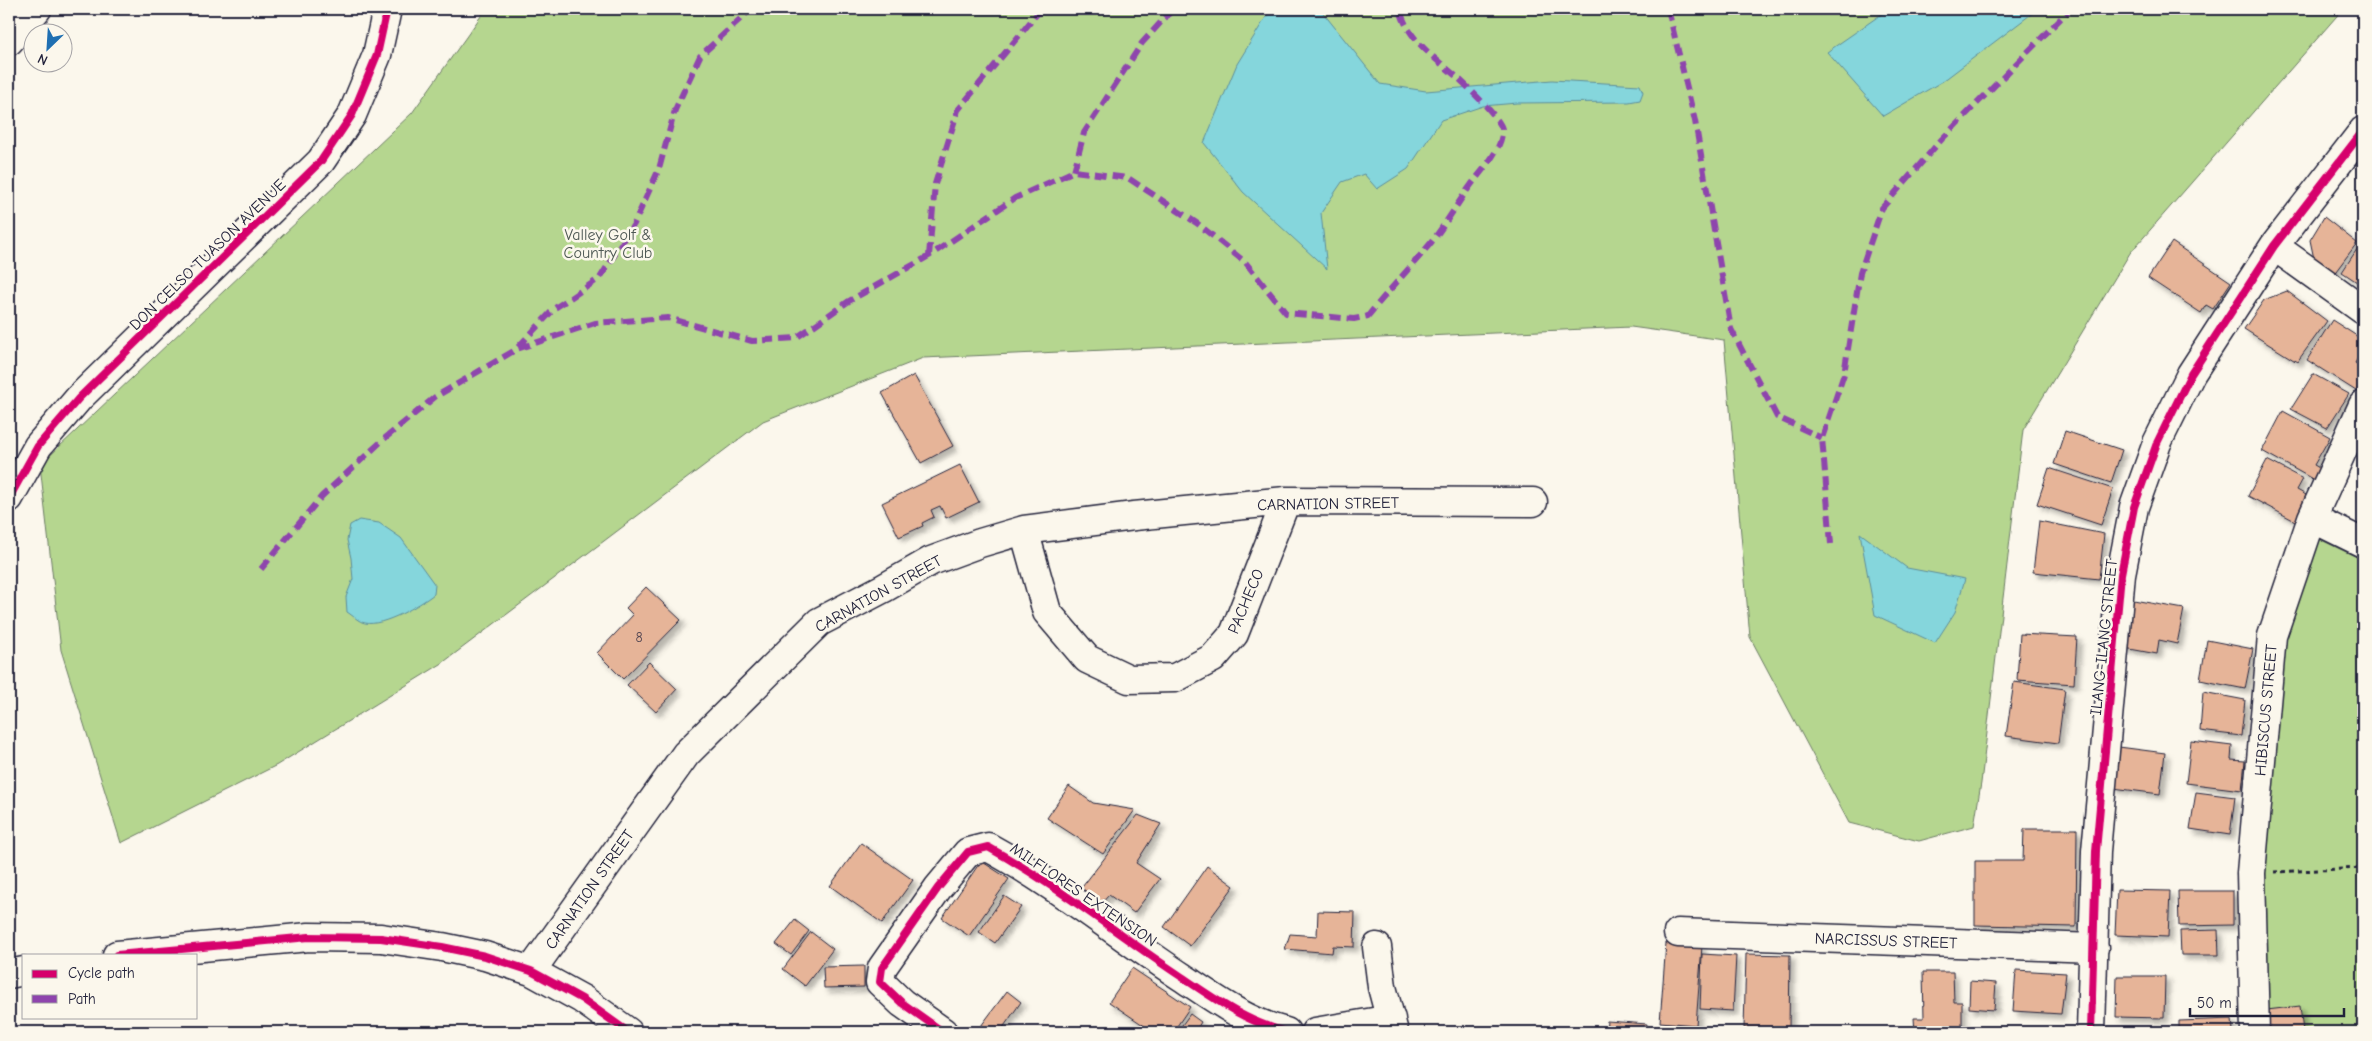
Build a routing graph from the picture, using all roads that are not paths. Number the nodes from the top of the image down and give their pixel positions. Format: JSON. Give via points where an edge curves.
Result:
{"nodes":[{"id":1,"x":37,"y":9,"type":"edge"},
{"id":2,"x":388,"y":9,"type":"edge"},
{"id":3,"x":9,"y":41,"type":"edge"},
{"id":4,"x":2363,"y":131,"type":"edge"},
{"id":5,"x":2274,"y":246,"type":"junction"},
{"id":6,"x":2363,"y":310,"type":"edge"},
{"id":7,"x":2363,"y":406,"type":"edge"},
{"id":8,"x":9,"y":498,"type":"edge"},
{"id":9,"x":1286,"y":501,"type":"junction"},
{"id":10,"x":1533,"y":502,"type":"dead end"},
{"id":11,"x":2312,"y":518,"type":"junction"},
{"id":12,"x":1024,"y":530,"type":"junction"},
{"id":13,"x":2363,"y":544,"type":"edge"},
{"id":14,"x":1678,"y":933,"type":"dead end"},
{"id":15,"x":1377,"y":947,"type":"dead end"},
{"id":16,"x":2094,"y":948,"type":"junction"},
{"id":17,"x":128,"y":954,"type":"edge"},
{"id":18,"x":22,"y":971,"type":"edge"},
{"id":19,"x":531,"y":971,"type":"junction"},
{"id":20,"x":9,"y":974,"type":"edge"},
{"id":21,"x":1392,"y":1026,"type":"edge"},
{"id":22,"x":628,"y":1032,"type":"edge"},
{"id":23,"x":943,"y":1032,"type":"edge"},
{"id":24,"x":1286,"y":1032,"type":"edge"},
{"id":25,"x":1315,"y":1032,"type":"edge"},
{"id":26,"x":2091,"y":1032,"type":"edge"},
{"id":27,"x":2255,"y":1032,"type":"edge"}],
"edges":[{"from":1,"to":3,"type":"street"},
{"from":2,"to":8,"type":"street","name":"DON CELSO TUASON AVENUE","via":[[377,55],[352,115],[321,161],[79,398],[38,446]]},
{"from":4,"to":5,"type":"street","name":"ILANG-ILANG STREET"},
{"from":5,"to":6,"type":"street"},
{"from":5,"to":16,"type":"street","name":"ILANG-ILANG STREET","via":[[2191,374],[2157,443],[2134,507],[2122,574],[2105,751],[2096,851]]},
{"from":7,"to":11,"type":"street","name":"HIBISCUS STREET"},
{"from":9,"to":10,"type":"street","name":"CARNATION STREET"},
{"from":9,"to":12,"type":"street","name":"CARNATION STREET"},
{"from":9,"to":12,"type":"street","name":"PACHECO","via":[[1234,634],[1213,658],[1175,678],[1129,679],[1087,659],[1047,612]]},
{"from":11,"to":13,"type":"street"},
{"from":11,"to":27,"type":"street","name":"HIBISCUS STREET","via":[[2272,636],[2251,873]]},
{"from":12,"to":19,"type":"street","name":"CARNATION STREET","via":[[931,561],[818,622],[686,754]]},
{"from":14,"to":16,"type":"street","name":"NARCISSUS STREET"},
{"from":15,"to":21,"type":"street","via":[[1382,987]]},
{"from":16,"to":26,"type":"street","name":"ILANG-ILANG STREET"},
{"from":17,"to":19,"type":"street","via":[[309,937],[381,938],[468,953]]},
{"from":18,"to":20,"type":"street"},
{"from":19,"to":22,"type":"street","via":[[582,999]]},
{"from":21,"to":25,"type":"street"},
{"from":23,"to":24,"type":"street","name":"MILFLORES EXTENSION","via":[[902,1003],[880,982],[882,968],[938,888],[968,852],[988,847],[1085,908],[1241,1016]]}]}
